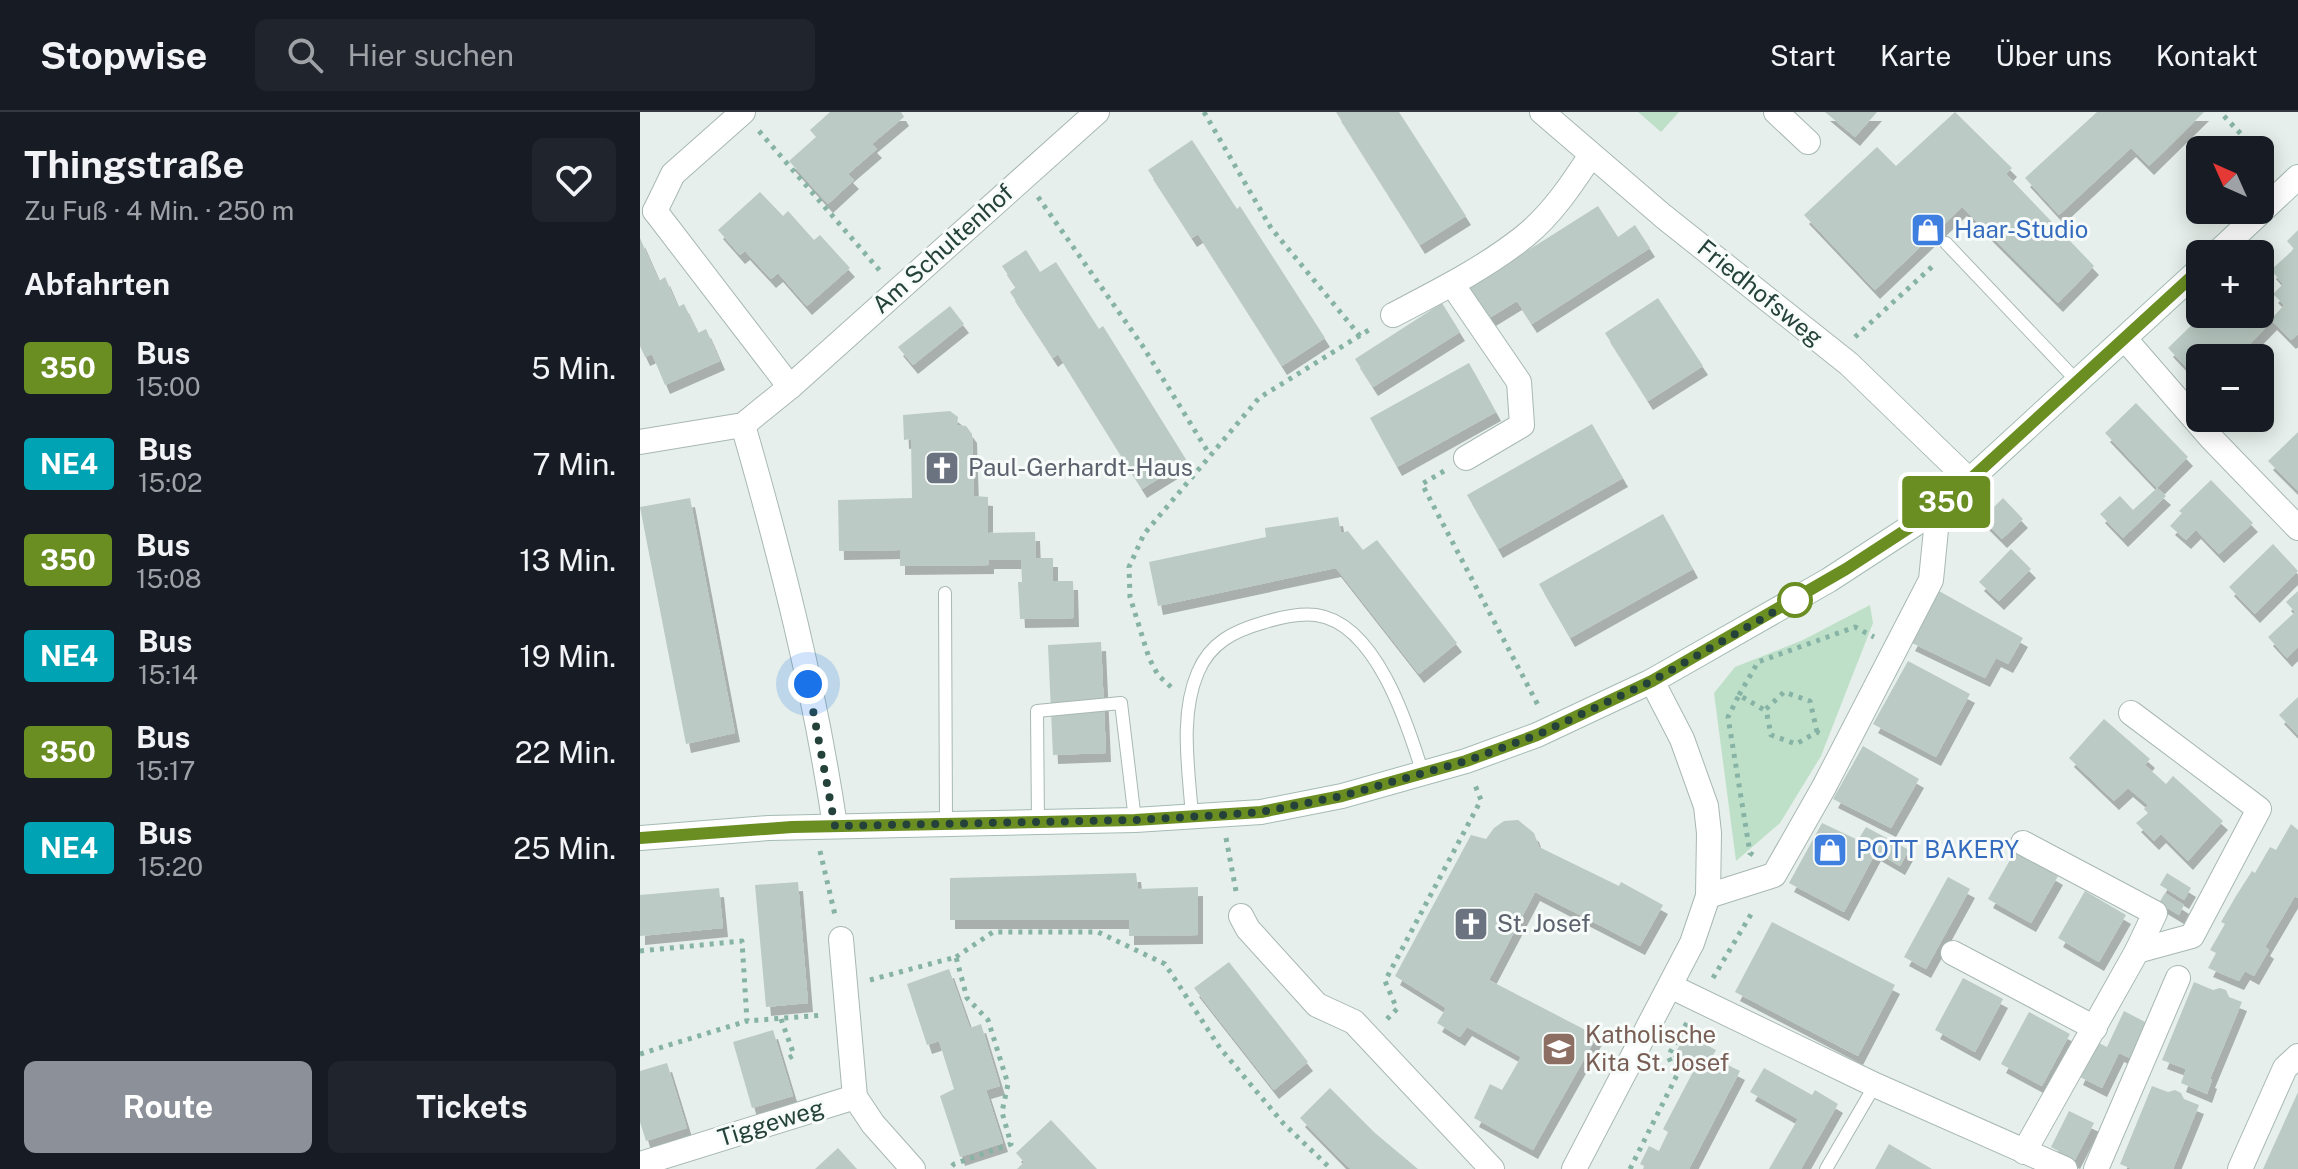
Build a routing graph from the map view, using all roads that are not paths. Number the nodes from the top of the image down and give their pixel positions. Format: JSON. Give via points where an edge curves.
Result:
{"nodes":[{"id":1,"x":1097,"y":112,"type":"edge"},
{"id":2,"x":1542,"y":112,"type":"edge"},
{"id":3,"x":1776,"y":112,"type":"edge"},
{"id":4,"x":748,"y":118,"type":"edge"},
{"id":5,"x":1808,"y":142,"type":"dead end"},
{"id":6,"x":1591,"y":155,"type":"junction"},
{"id":7,"x":2298,"y":177,"type":"edge"},
{"id":8,"x":648,"y":210,"type":"edge"},
{"id":9,"x":2231,"y":240,"type":"edge"},
{"id":10,"x":1949,"y":246,"type":"road end"},
{"id":11,"x":2186,"y":282,"type":"edge"},
{"id":12,"x":1452,"y":284,"type":"junction"},
{"id":13,"x":1393,"y":315,"type":"road end"},
{"id":14,"x":2125,"y":339,"type":"junction"},
{"id":15,"x":2078,"y":382,"type":"junction"},
{"id":16,"x":790,"y":387,"type":"junction"},
{"id":17,"x":743,"y":425,"type":"junction"},
{"id":18,"x":640,"y":442,"type":"edge"},
{"id":19,"x":1466,"y":458,"type":"road end"},
{"id":20,"x":1971,"y":482,"type":"junction"},
{"id":21,"x":1938,"y":509,"type":"junction"},
{"id":22,"x":2298,"y":528,"type":"edge"},
{"id":23,"x":945,"y":593,"type":"dead end"},
{"id":24,"x":1652,"y":681,"type":"junction"},
{"id":25,"x":2131,"y":713,"type":"dead end"},
{"id":26,"x":1423,"y":774,"type":"junction"},
{"id":27,"x":1192,"y":817,"type":"junction"},
{"id":28,"x":1135,"y":820,"type":"junction"},
{"id":29,"x":1038,"y":822,"type":"junction"},
{"id":30,"x":946,"y":823,"type":"junction"},
{"id":31,"x":824,"y":826,"type":"junction"},
{"id":32,"x":640,"y":838,"type":"edge"},
{"id":33,"x":2023,"y":843,"type":"dead end"},
{"id":34,"x":1708,"y":896,"type":"junction"},
{"id":35,"x":1241,"y":916,"type":"road end"},
{"id":36,"x":841,"y":939,"type":"road end"},
{"id":37,"x":2137,"y":951,"type":"junction"},
{"id":38,"x":1953,"y":953,"type":"dead end"},
{"id":39,"x":2178,"y":978,"type":"dead end"},
{"id":40,"x":1670,"y":986,"type":"junction"},
{"id":41,"x":2095,"y":1028,"type":"junction"},
{"id":42,"x":2298,"y":1056,"type":"edge"},
{"id":43,"x":1875,"y":1085,"type":"junction"},
{"id":44,"x":855,"y":1097,"type":"junction"},
{"id":45,"x":2024,"y":1152,"type":"junction"},
{"id":46,"x":640,"y":1164,"type":"edge"},
{"id":47,"x":913,"y":1169,"type":"edge"},
{"id":48,"x":1492,"y":1169,"type":"edge"},
{"id":49,"x":1574,"y":1169,"type":"edge"},
{"id":50,"x":1826,"y":1169,"type":"edge"},
{"id":51,"x":2065,"y":1169,"type":"edge"},
{"id":52,"x":2096,"y":1169,"type":"edge"},
{"id":53,"x":2240,"y":1169,"type":"edge"}],
"edges":[{"from":1,"to":16,"type":"street","name":"Am Schultenhof"},
{"from":2,"to":6,"type":"street","name":"Friedhofsweg"},
{"from":3,"to":5,"type":"street"},
{"from":4,"to":8,"type":"street","via":[[673,174]]},
{"from":6,"to":12,"type":"street","via":[[1565,194],[1526,235]]},
{"from":6,"to":20,"type":"street","name":"Friedhofsweg","via":[[1836,354]]},
{"from":7,"to":9,"type":"street"},
{"from":8,"to":16,"type":"street"},
{"from":10,"to":15,"type":"lane"},
{"from":11,"to":14,"type":"street"},
{"from":12,"to":13,"type":"street"},
{"from":12,"to":19,"type":"street","via":[[1519,382],[1522,425]]},
{"from":14,"to":15,"type":"street"},
{"from":14,"to":22,"type":"street"},
{"from":15,"to":20,"type":"street"},
{"from":16,"to":17,"type":"street","name":"Am Schultenhof"},
{"from":17,"to":18,"type":"street","name":"Am Schultenhof"},
{"from":17,"to":31,"type":"street","via":[[776,539],[827,771]]},
{"from":20,"to":21,"type":"street"},
{"from":21,"to":24,"type":"street","via":[[1829,580]]},
{"from":21,"to":34,"type":"street","via":[[1931,580],[1774,875]]},
{"from":23,"to":30,"type":"lane"},
{"from":24,"to":26,"type":"street","via":[[1551,729]]},
{"from":24,"to":34,"type":"street","via":[[1682,739],[1706,806]]},
{"from":25,"to":37,"type":"street","via":[[2259,809],[2192,936]]},
{"from":26,"to":27,"type":"street","via":[[1261,812]]},
{"from":26,"to":27,"type":"lane","via":[[1384,674],[1354,634],[1338,621],[1315,615],[1276,619],[1239,630],[1216,644],[1198,671],[1187,745]]},
{"from":27,"to":28,"type":"street"},
{"from":28,"to":29,"type":"street"},
{"from":28,"to":29,"type":"lane","via":[[1121,703],[1037,711]]},
{"from":29,"to":30,"type":"street"},
{"from":30,"to":31,"type":"street"},
{"from":31,"to":32,"type":"street"},
{"from":33,"to":37,"type":"street","via":[[2155,913]]},
{"from":34,"to":40,"type":"street"},
{"from":35,"to":48,"type":"street","via":[[1317,1005],[1354,1022]]},
{"from":36,"to":44,"type":"street"},
{"from":37,"to":41,"type":"street"},
{"from":38,"to":41,"type":"street"},
{"from":39,"to":52,"type":"street"},
{"from":40,"to":43,"type":"street"},
{"from":40,"to":49,"type":"street"},
{"from":41,"to":45,"type":"street"},
{"from":42,"to":53,"type":"street","via":[[2285,1068]]},
{"from":43,"to":45,"type":"street"},
{"from":43,"to":50,"type":"lane"},
{"from":44,"to":46,"type":"street","name":"Tiggeweg"},
{"from":44,"to":47,"type":"street"},
{"from":45,"to":51,"type":"street"}]}
